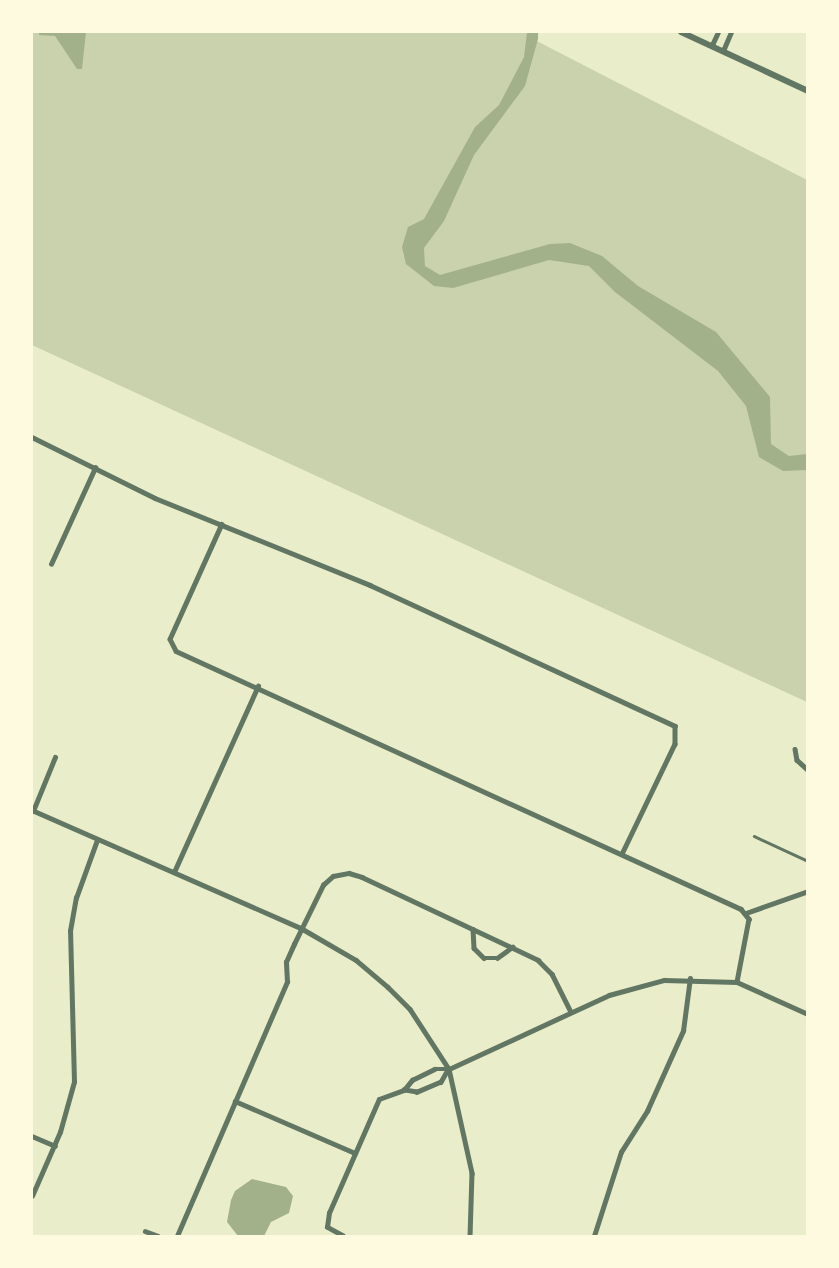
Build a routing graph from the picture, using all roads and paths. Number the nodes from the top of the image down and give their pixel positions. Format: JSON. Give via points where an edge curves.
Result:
{"nodes":[{"id":1,"x":681,"y":32,"type":"edge"},
{"id":2,"x":718,"y":32,"type":"edge"},
{"id":3,"x":731,"y":32,"type":"edge"},
{"id":4,"x":712,"y":45,"type":"junction"},
{"id":5,"x":723,"y":51,"type":"junction"},
{"id":6,"x":807,"y":91,"type":"edge"},
{"id":7,"x":32,"y":437,"type":"edge"},
{"id":8,"x":95,"y":468,"type":"junction"},
{"id":9,"x":222,"y":524,"type":"junction"},
{"id":10,"x":51,"y":565,"type":"dead end"},
{"id":11,"x":258,"y":686,"type":"junction"},
{"id":12,"x":795,"y":749,"type":"dead end"},
{"id":13,"x":55,"y":757,"type":"dead end"},
{"id":14,"x":807,"y":769,"type":"edge"},
{"id":15,"x":32,"y":810,"type":"edge"},
{"id":16,"x":754,"y":836,"type":"dead end"},
{"id":17,"x":97,"y":840,"type":"junction"},
{"id":18,"x":622,"y":854,"type":"junction"},
{"id":19,"x":807,"y":861,"type":"edge"},
{"id":20,"x":174,"y":872,"type":"junction"},
{"id":21,"x":807,"y":891,"type":"edge"},
{"id":22,"x":746,"y":913,"type":"junction"},
{"id":23,"x":301,"y":928,"type":"junction"},
{"id":24,"x":473,"y":929,"type":"junction"},
{"id":25,"x":512,"y":947,"type":"junction"},
{"id":26,"x":690,"y":978,"type":"junction"},
{"id":27,"x":737,"y":982,"type":"junction"},
{"id":28,"x":571,"y":1012,"type":"junction"},
{"id":29,"x":807,"y":1013,"type":"edge"},
{"id":30,"x":449,"y":1069,"type":"junction"},
{"id":31,"x":404,"y":1090,"type":"junction"},
{"id":32,"x":235,"y":1101,"type":"junction"},
{"id":33,"x":32,"y":1136,"type":"edge"},
{"id":34,"x":55,"y":1146,"type":"junction"},
{"id":35,"x":355,"y":1153,"type":"junction"},
{"id":36,"x":32,"y":1196,"type":"edge"},
{"id":37,"x":145,"y":1231,"type":"dead end"},
{"id":38,"x":158,"y":1237,"type":"edge"},
{"id":39,"x":177,"y":1237,"type":"edge"},
{"id":40,"x":342,"y":1237,"type":"edge"},
{"id":41,"x":470,"y":1237,"type":"edge"},
{"id":42,"x":594,"y":1237,"type":"edge"}],
"edges":[{"from":1,"to":4,"type":"street"},
{"from":2,"to":4,"type":"street"},
{"from":3,"to":5,"type":"street"},
{"from":4,"to":5,"type":"street"},
{"from":5,"to":6,"type":"street"},
{"from":7,"to":8,"type":"street"},
{"from":8,"to":9,"type":"street"},
{"from":8,"to":10,"type":"street"},
{"from":9,"to":11,"type":"street","via":[[170,639],[181,653]]},
{"from":9,"to":18,"type":"street","via":[[370,585],[675,726],[675,744]]},
{"from":11,"to":18,"type":"street"},
{"from":11,"to":20,"type":"street"},
{"from":12,"to":14,"type":"street","via":[[797,760]]},
{"from":13,"to":15,"type":"street"},
{"from":15,"to":17,"type":"street"},
{"from":16,"to":19,"type":"lane"},
{"from":17,"to":20,"type":"street"},
{"from":17,"to":34,"type":"street","via":[[73,913],[74,1082]]},
{"from":18,"to":22,"type":"street"},
{"from":20,"to":23,"type":"street"},
{"from":21,"to":22,"type":"street"},
{"from":22,"to":27,"type":"street","via":[[749,919]]},
{"from":23,"to":24,"type":"street","via":[[323,885],[349,873]]},
{"from":23,"to":30,"type":"street","via":[[356,960],[388,987],[410,1009]]},
{"from":23,"to":32,"type":"street","via":[[286,962],[287,982]]},
{"from":24,"to":25,"type":"street"},
{"from":24,"to":25,"type":"street","via":[[474,948],[484,958],[497,958]]},
{"from":25,"to":28,"type":"street","via":[[545,965]]},
{"from":26,"to":27,"type":"street"},
{"from":26,"to":28,"type":"street","via":[[631,988]]},
{"from":26,"to":42,"type":"street","via":[[683,1031],[648,1111],[621,1152]]},
{"from":27,"to":29,"type":"street"},
{"from":28,"to":30,"type":"street"},
{"from":30,"to":31,"type":"street","via":[[435,1069],[412,1080]]},
{"from":30,"to":31,"type":"street","via":[[441,1082],[417,1093]]},
{"from":30,"to":41,"type":"street","via":[[472,1172]]},
{"from":31,"to":35,"type":"street","via":[[379,1099]]},
{"from":32,"to":35,"type":"street"},
{"from":32,"to":39,"type":"street"},
{"from":33,"to":34,"type":"street"},
{"from":34,"to":36,"type":"street"},
{"from":35,"to":40,"type":"street","via":[[326,1223],[329,1231]]},
{"from":37,"to":38,"type":"street"}]}
